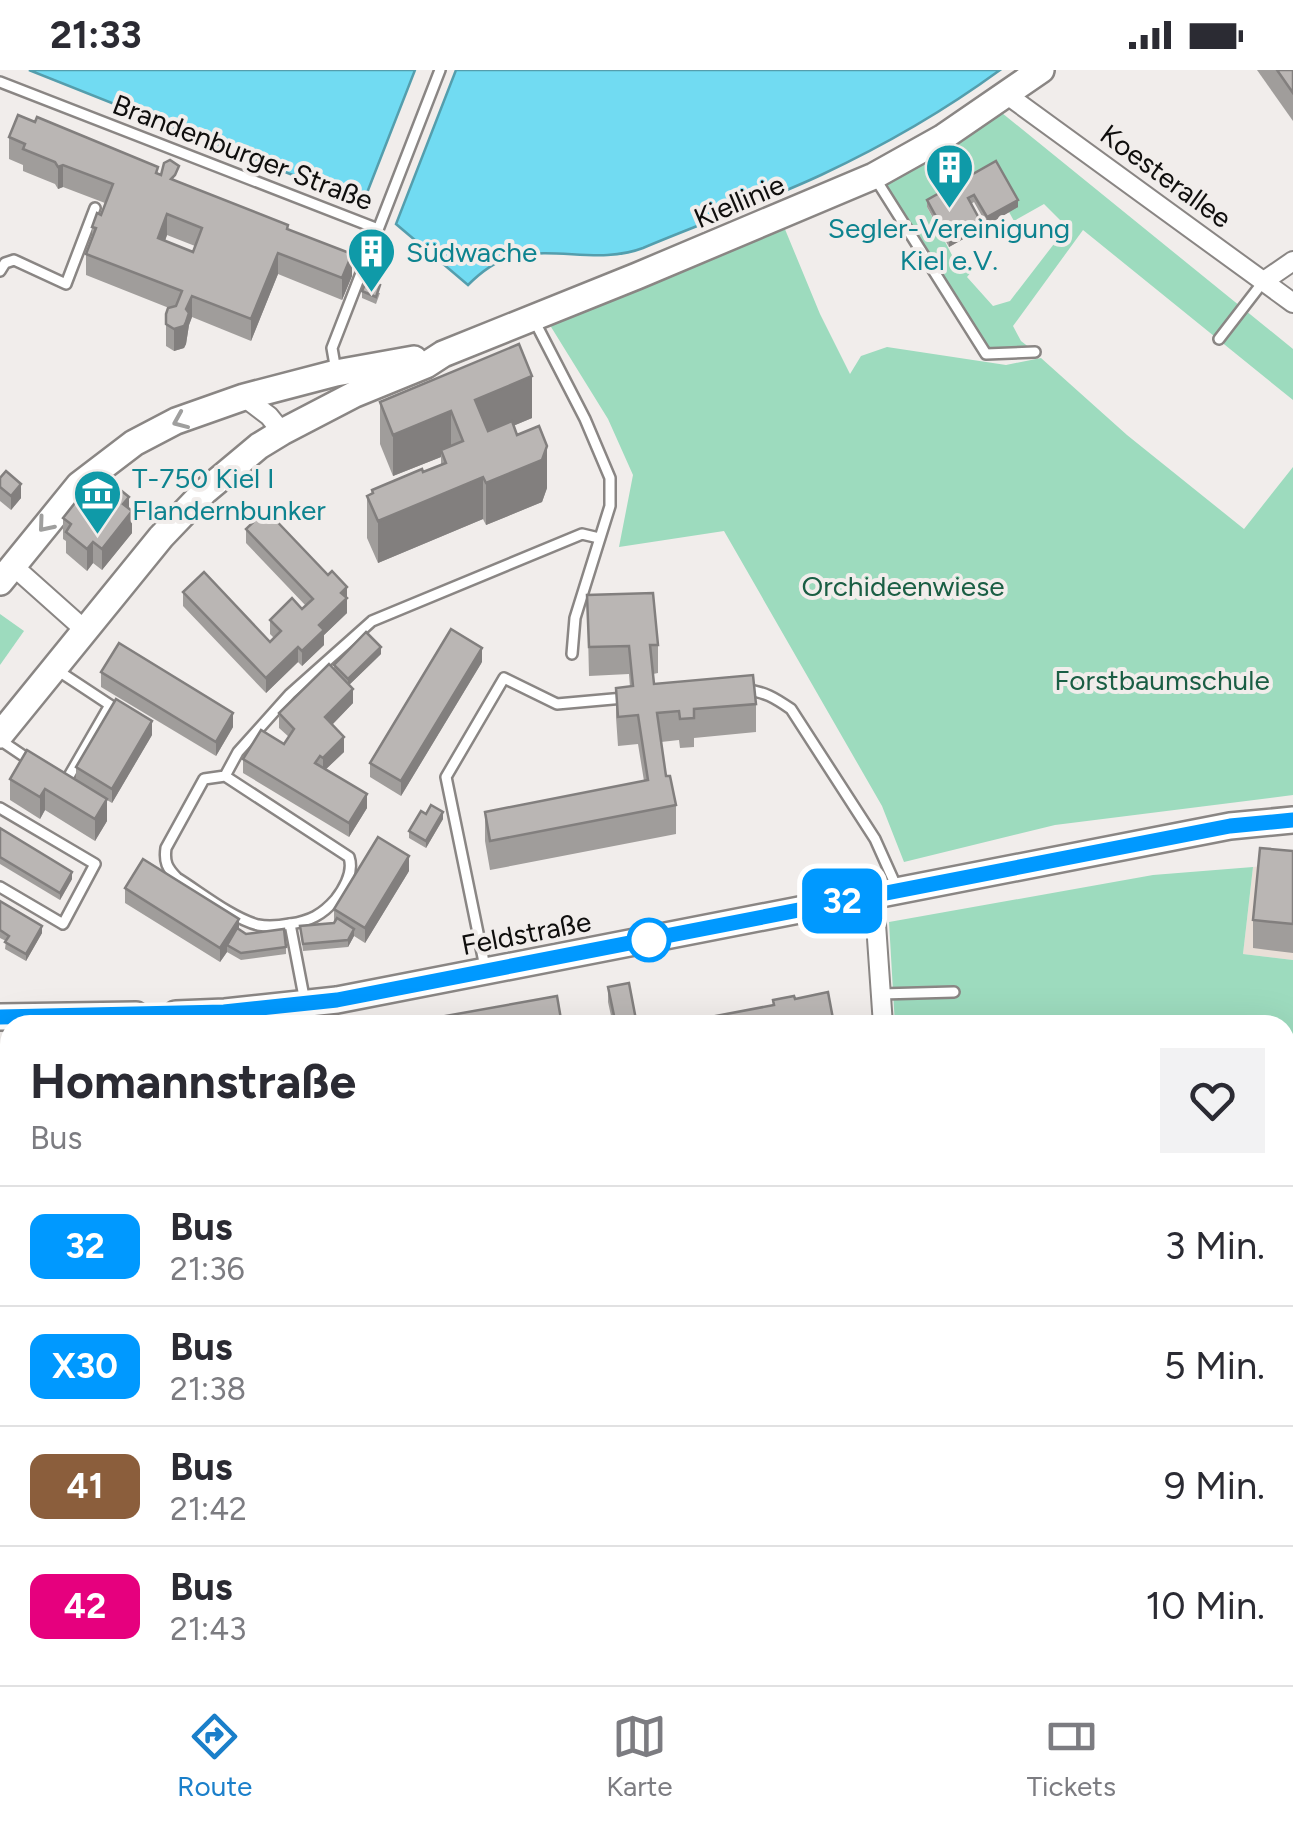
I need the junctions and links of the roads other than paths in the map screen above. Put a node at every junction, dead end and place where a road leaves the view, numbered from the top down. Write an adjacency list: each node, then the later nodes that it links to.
1 (440, 70): 7 (lane)
2 (1033, 72): 4 (street, Kiellinie)
3 (0, 82): 7 (lane, Brandenburger Straße)
4 (1006, 94): 5 (street, Kiellinie); 10 (street, Koesterallee)
5 (874, 176): 12 (street, Kiellinie); 14 (lane)
6 (96, 208): 9 (lane)
7 (378, 229): 16 (lane, Brandenburger Straße)
8 (1293, 261): 10 (street)
9 (0, 271)
10 (1264, 280): 11 (street, Koesterallee); 13 (lane)
11 (1293, 304)
12 (533, 318): 15 (street, Kiellinie); 19 (lane)
13 (1218, 339)
14 (1035, 352)
15 (443, 354): 16 (street, Kiellinie); 18 (street, Kiellinie)
16 (336, 374): 17 (street, Kiellinie)
17 (244, 396): 18 (street); 20 (street, Kiellinie, one-way to 20)
18 (282, 432): 21 (street, Kiellinie)
19 (599, 538): 22 (lane); 29 (lane)
20 (4, 567): 21 (street)
21 (86, 631): 23 (street, Kiellinie)
22 (572, 654)
23 (54, 669): 26 (street, Kiellinie); 28 (lane)
24 (728, 691): 33 (lane)
25 (631, 698): 35 (lane)
26 (0, 738): 27 (lane)
27 (37, 764)
28 (52, 774)
29 (225, 776): 34 (lane); 34 (lane)
30 (0, 808): 32 (lane)
31 (1293, 820): 33 (street, Feldstraße)
32 (0, 887)
33 (886, 892): 35 (street, Feldstraße); 37 (street)
34 (290, 924): 38 (lane)
35 (486, 971): 38 (street, Feldstraße)
36 (954, 992): 37 (lane)
37 (881, 994): 40 (street)
38 (305, 1004): 39 (street, Feldstraße)
39 (90, 1015)
40 (882, 1015)

